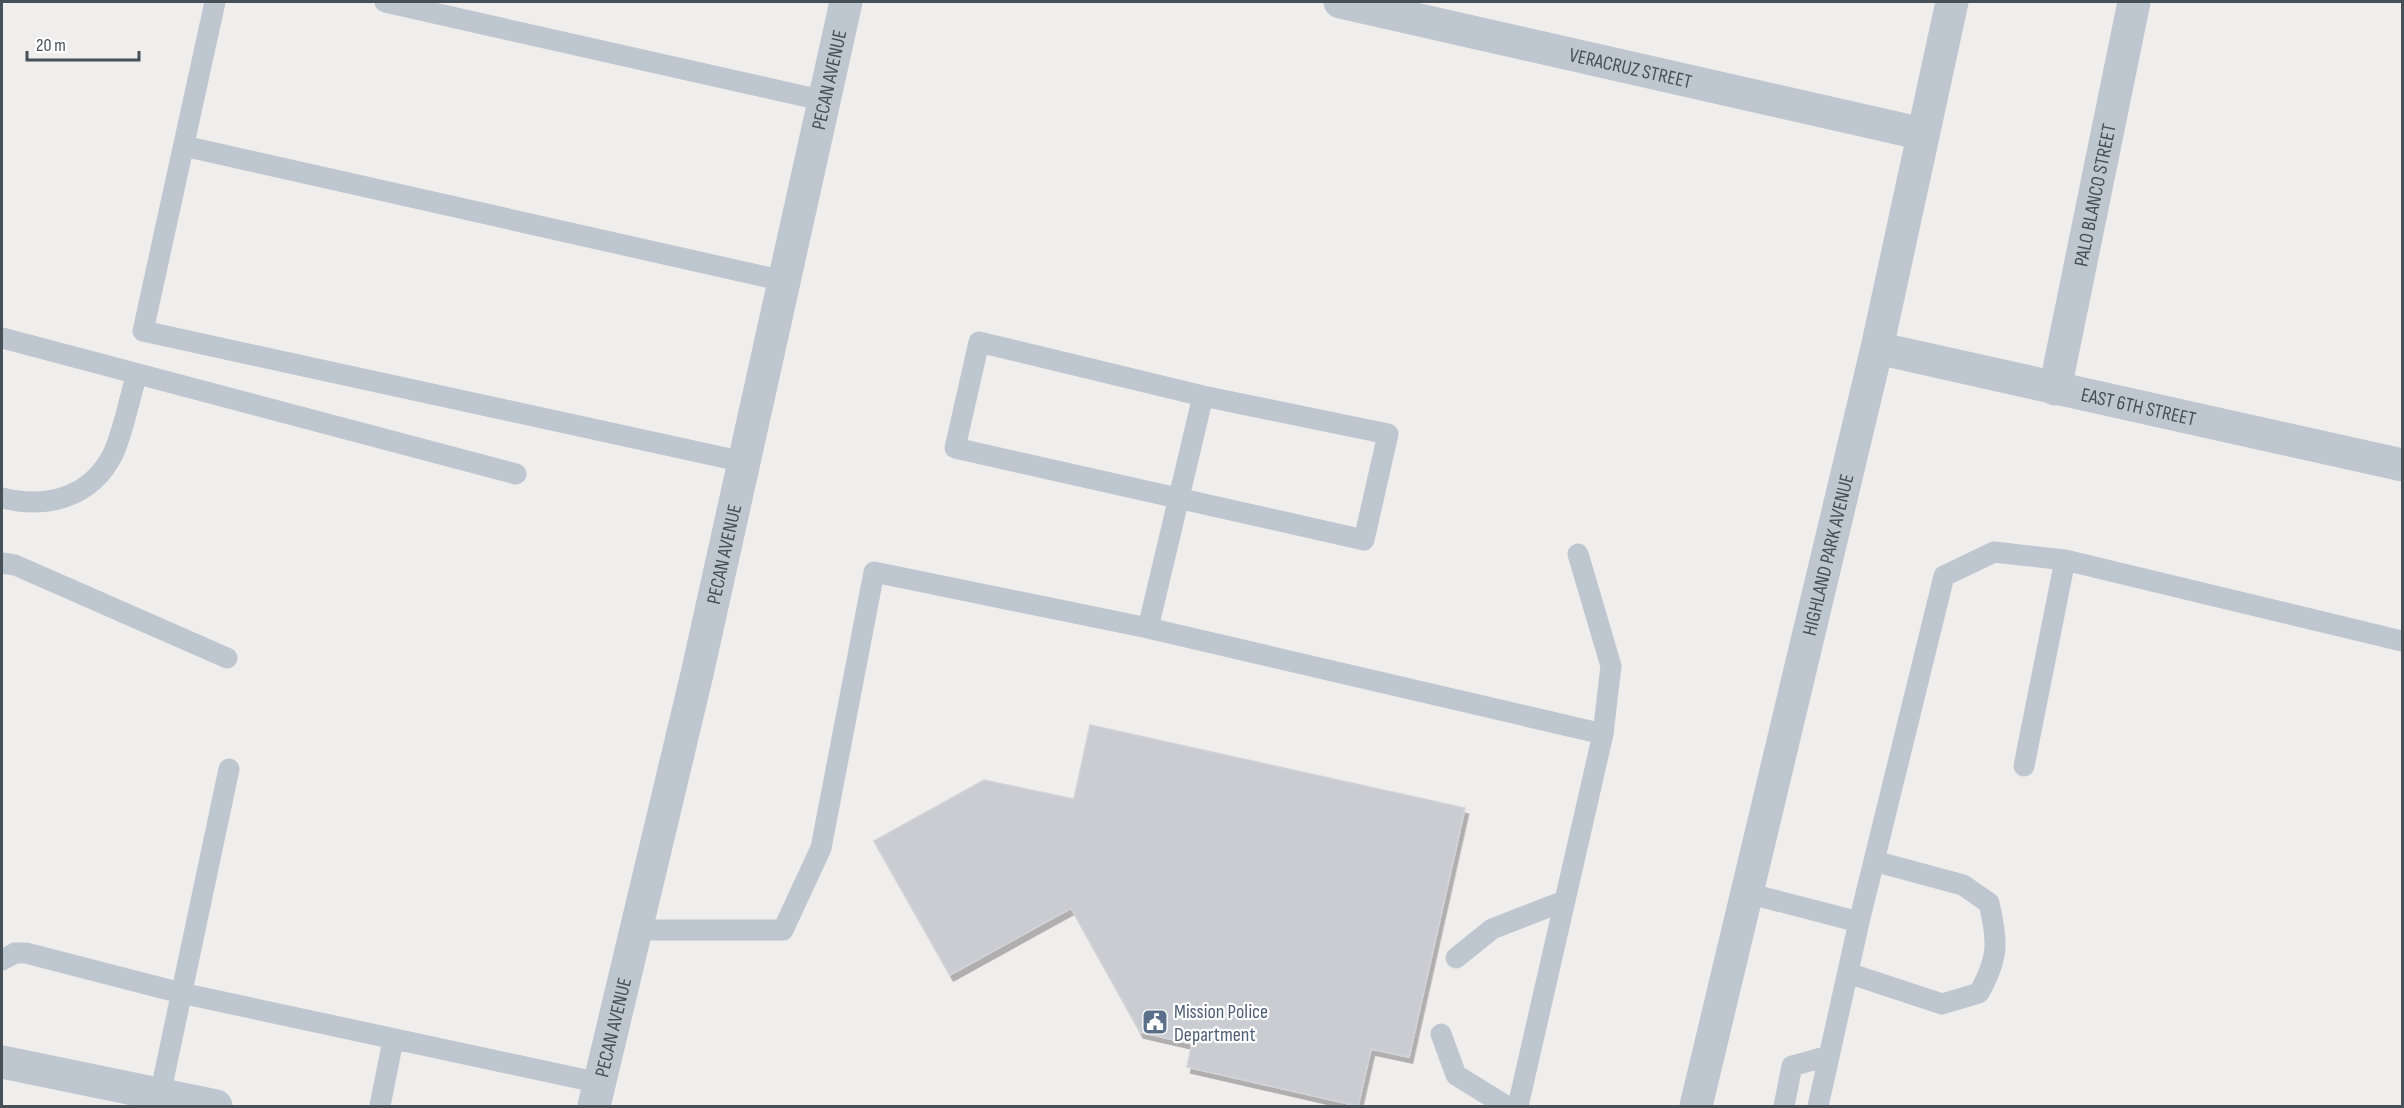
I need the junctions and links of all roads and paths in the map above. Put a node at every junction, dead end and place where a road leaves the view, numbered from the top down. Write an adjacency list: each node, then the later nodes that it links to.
1 (215, 2): 9 (lane)
2 (385, 2): 7 (lane)
3 (846, 2): 7 (street, PECAN AVENUE)
4 (1340, 2): 8 (street, VERACRUZ STREET)
5 (1952, 2): 8 (street, HIGHLAND PARK AVENUE)
6 (2134, 2): 14 (street, PALO BLANCO STREET)
7 (825, 101): 10 (street, PECAN AVENUE)
8 (1923, 134): 12 (street, HIGHLAND PARK AVENUE)
9 (184, 146): 10 (lane); 16 (lane)
10 (784, 281): 16 (street, PECAN AVENUE)
11 (2, 338): 13 (lane)
12 (1877, 348): 14 (street, EAST 6TH STREET); 31 (street, HIGHLAND PARK AVENUE)
13 (137, 374): 18 (lane); 19 (lane)
14 (2055, 389): 17 (street, EAST 6TH STREET)
15 (1203, 396): 20 (lane); 20 (lane); 20 (lane)
16 (744, 462): 34 (street, PECAN AVENUE)
17 (2403, 465)
18 (516, 474)
19 (2, 498)
20 (1178, 498): 24 (lane)
21 (1578, 554): 27 (lane)
22 (2065, 560): 25 (lane); 28 (lane); 30 (lane)
23 (2, 563): 26 (lane)
24 (1148, 628): 27 (lane); 34 (lane)
25 (2403, 641)
26 (227, 658)
27 (1603, 734): 32 (lane)
28 (2024, 766)
29 (229, 769): 38 (lane)
30 (1874, 861): 33 (lane); 37 (lane)
31 (1747, 893): 33 (lane); 49 (street, HIGHLAND PARK AVENUE)
32 (1564, 901): 35 (lane); 48 (lane)
33 (1859, 922): 37 (lane)
34 (636, 930): 44 (street, PECAN AVENUE)
35 (1456, 958)
36 (2, 960): 38 (lane)
37 (1848, 973): 41 (lane)
38 (181, 993): 40 (lane); 43 (lane)
39 (1442, 1034): 47 (lane)
40 (393, 1040): 44 (lane); 46 (lane)
41 (1828, 1056): 50 (lane); 51 (lane)
42 (2, 1062): 43 (street)
43 (160, 1095): 45 (street)
44 (597, 1095)
45 (216, 1107)
46 (380, 1107)
47 (1506, 1107)
48 (1518, 1107)
49 (1696, 1107)
50 (1784, 1107)
51 (1818, 1107)

